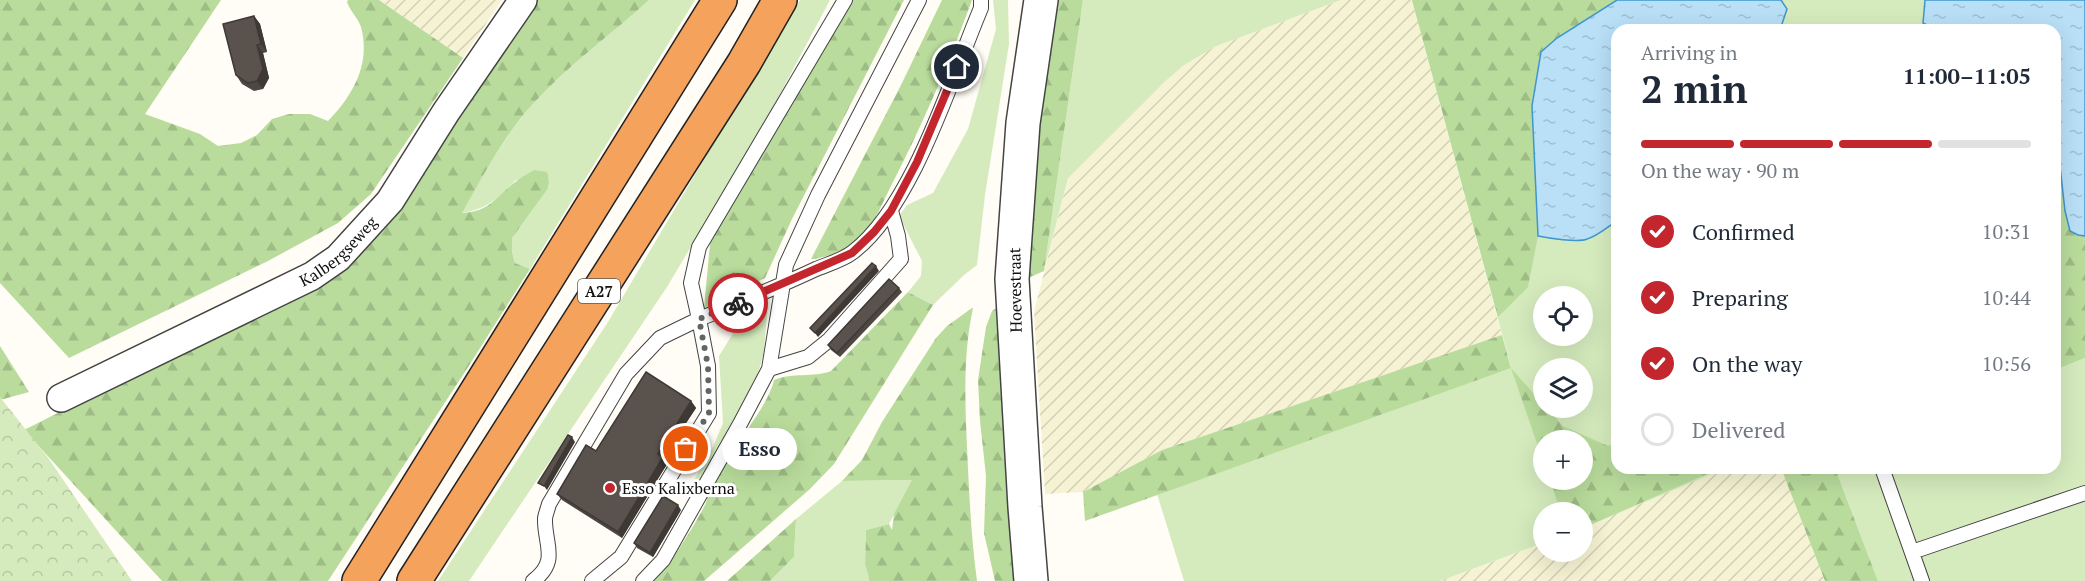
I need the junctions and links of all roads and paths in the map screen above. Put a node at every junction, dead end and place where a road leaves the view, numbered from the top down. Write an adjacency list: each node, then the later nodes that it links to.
1 (523, 0): 12 (street, Kalbergseweg)
2 (720, 0): 16 (highway)
3 (780, 0): 17 (highway, A27)
4 (845, 0): 10 (lane)
5 (919, 0): 9 (lane)
6 (981, 0): 8 (lane)
7 (1041, 0): 21 (street, Hoevestraat)
8 (891, 211): 9 (lane); 11 (lane)
9 (782, 285): 10 (lane); 11 (lane)
10 (699, 319): 18 (lane); 19 (lane)
11 (769, 369): 20 (lane)
12 (61, 398)
13 (1884, 474): 15 (lane)
14 (2085, 493): 15 (lane)
15 (1911, 552): 22 (lane)
16 (358, 581)
17 (414, 581)
18 (533, 581)
19 (592, 581)
20 (643, 581)
21 (1030, 581)
22 (1922, 581)

